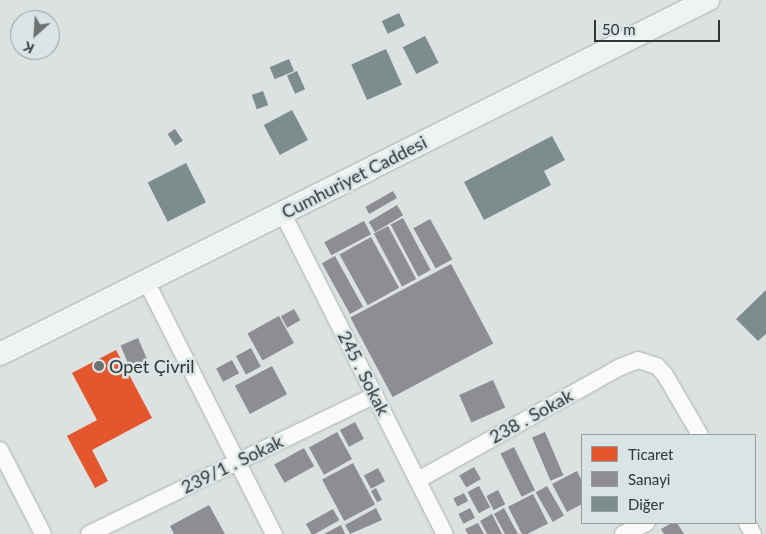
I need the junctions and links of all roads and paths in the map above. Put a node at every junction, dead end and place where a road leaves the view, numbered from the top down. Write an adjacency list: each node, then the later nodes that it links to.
1 (708, 0): 2 (main road, Cumhuriyet Caddesi)
2 (282, 212): 3 (main road, Cumhuriyet Caddesi); 5 (street, 245 . Sokak)
3 (146, 281): 4 (main road, Cumhuriyet Caddesi); 8 (street)
4 (0, 354)
5 (375, 395): 8 (street, 239/1 . Sokak); 9 (street, 245 . Sokak)
6 (699, 434): 9 (street, 238 . Sokak)
7 (0, 450): 11 (street)
8 (238, 461): 12 (street, 239/1 . Sokak); 13 (street)
9 (418, 480): 14 (street, 245 . Sokak)
10 (645, 524): 15 (street)
11 (43, 534)
12 (89, 534)
13 (274, 534)
14 (445, 534)
15 (623, 534)

